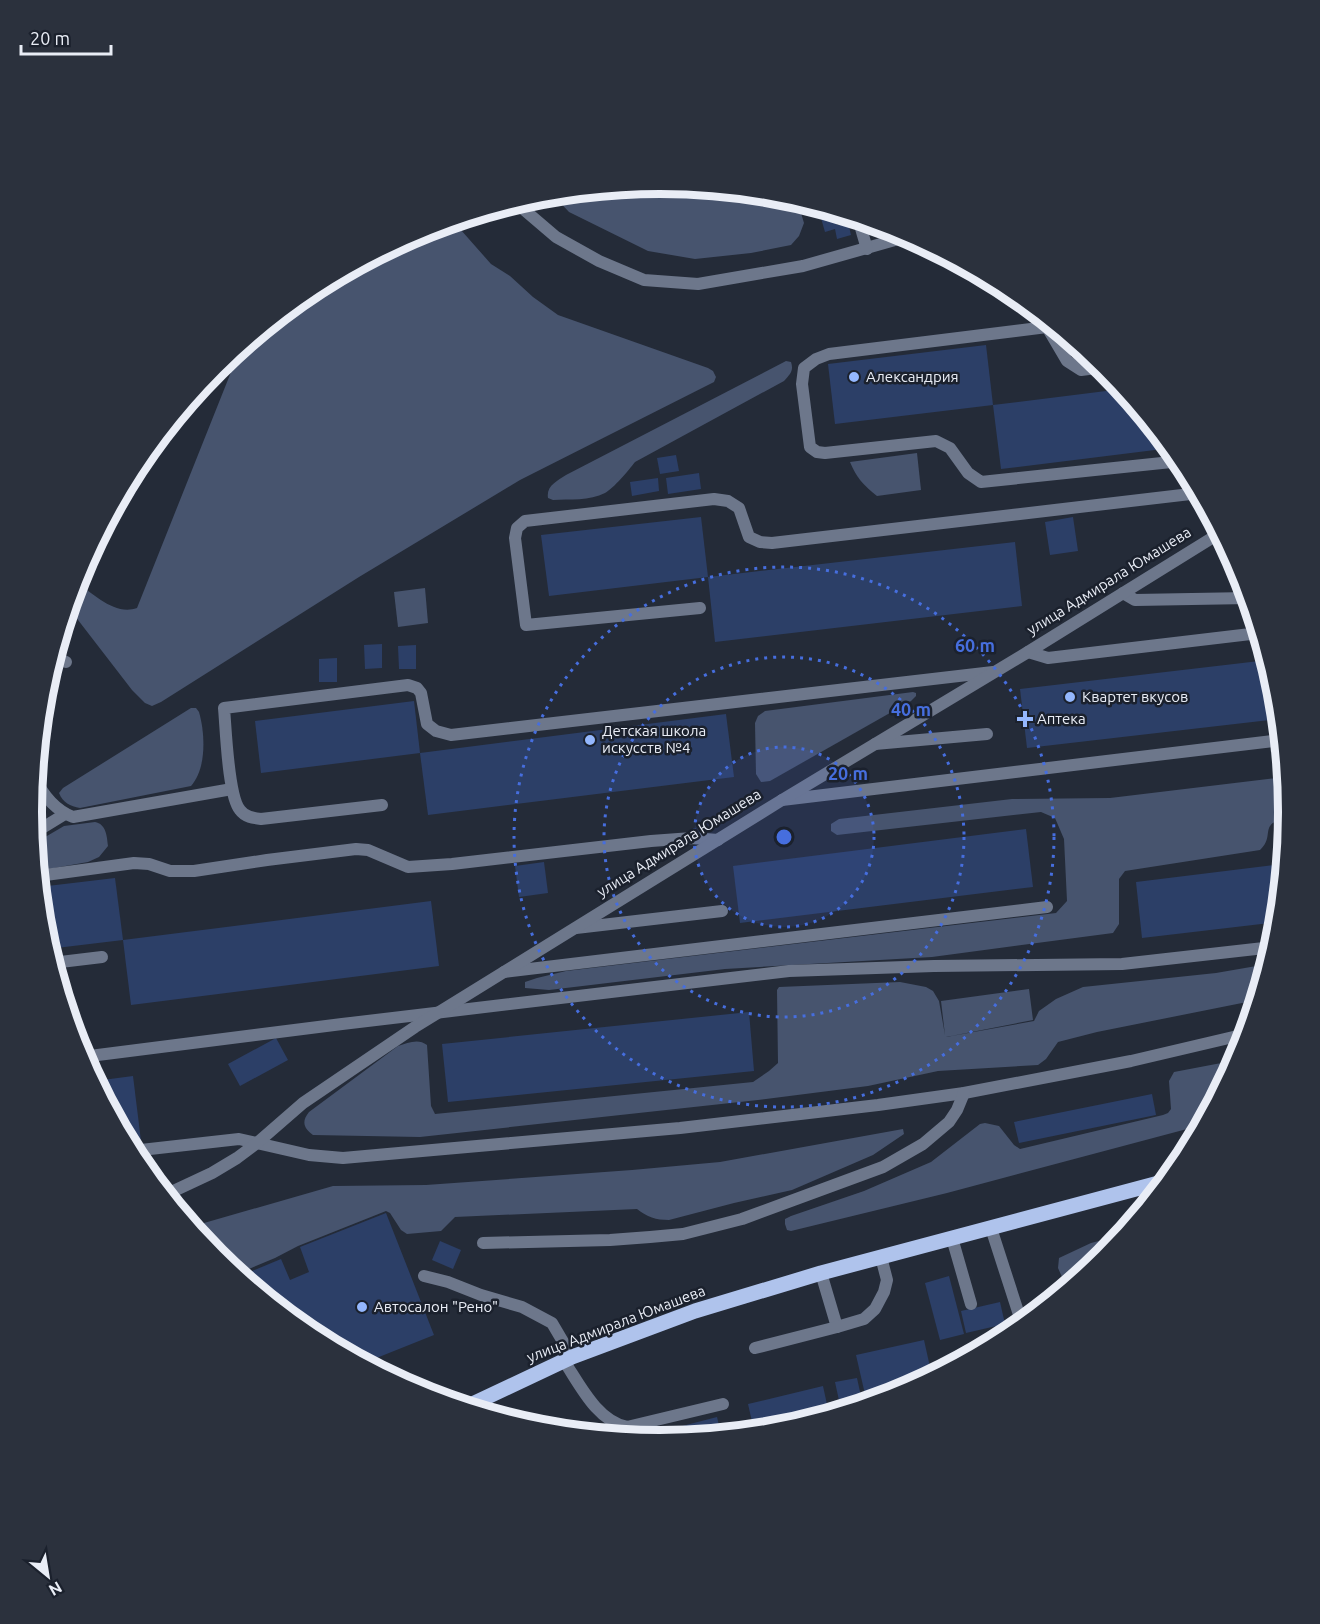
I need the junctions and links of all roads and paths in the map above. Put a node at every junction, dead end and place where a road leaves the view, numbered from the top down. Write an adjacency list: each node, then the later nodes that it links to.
1 (524, 210): 4 (street)
2 (861, 228): 4 (street)
3 (895, 240): 4 (street)
4 (867, 249)
5 (1037, 323): 8 (street)
6 (1053, 335): 7 (street)
7 (1090, 368)
8 (1168, 461)
9 (1190, 494): 13 (street)
10 (1213, 537): 11 (street, улица Адмирала Юмашева)
11 (1123, 593): 12 (street); 15 (street, улица Адмирала Юмашева)
12 (1239, 598)
13 (700, 608)
14 (1251, 634): 15 (street)
15 (1028, 652): 18 (street, улица Адмирала Юмашева)
16 (61, 660): 17 (street)
17 (66, 662)
18 (993, 672): 21 (street, улица Адмирала Юмашева); 22 (street)
19 (987, 734): 21 (street)
20 (1274, 741): 24 (street)
21 (875, 744): 24 (street, улица Адмирала Юмашева)
22 (232, 789): 25 (street); 26 (street)
23 (43, 792): 26 (street)
24 (782, 800): 28 (street, улица Адмирала Юмашева)
25 (382, 805)
26 (65, 814): 27 (street)
27 (42, 828)
28 (718, 840): 29 (street); 32 (street, улица Адмирала Юмашева)
29 (45, 875)
30 (1047, 907): 36 (street)
31 (722, 911): 32 (street)
32 (576, 928): 36 (street, улица Адмирала Юмашева)
33 (1262, 948): 37 (street)
34 (102, 957): 35 (street)
35 (61, 962)
36 (504, 972): 37 (street, улица Адмирала Юмашева)
37 (438, 1013): 39 (street); 41 (street, улица Адмирала Юмашева)
38 (1235, 1036): 40 (street)
39 (92, 1055)
40 (964, 1093): 41 (street); 47 (street)
41 (257, 1143): 42 (street); 44 (street, улица Адмирала Юмашева)
42 (143, 1150)
43 (1152, 1185): 45 (main road, улица Адмирала Юмашева)
44 (173, 1191)
45 (991, 1228): 46 (main road, улица Адмирала Юмашева); 52 (street)
46 (952, 1238): 48 (main road, улица Адмирала Юмашева); 51 (street)
47 (483, 1244)
48 (881, 1257): 49 (main road, улица Адмирала Юмашева); 53 (street)
49 (821, 1273): 53 (street); 55 (main road, улица Адмирала Юмашева)
50 (424, 1276): 55 (street)
51 (971, 1304)
52 (1019, 1314)
53 (837, 1327): 54 (street)
54 (755, 1348)
55 (568, 1359): 56 (main road, улица Адмирала Юмашева); 57 (street)
56 (477, 1402)
57 (723, 1404)

